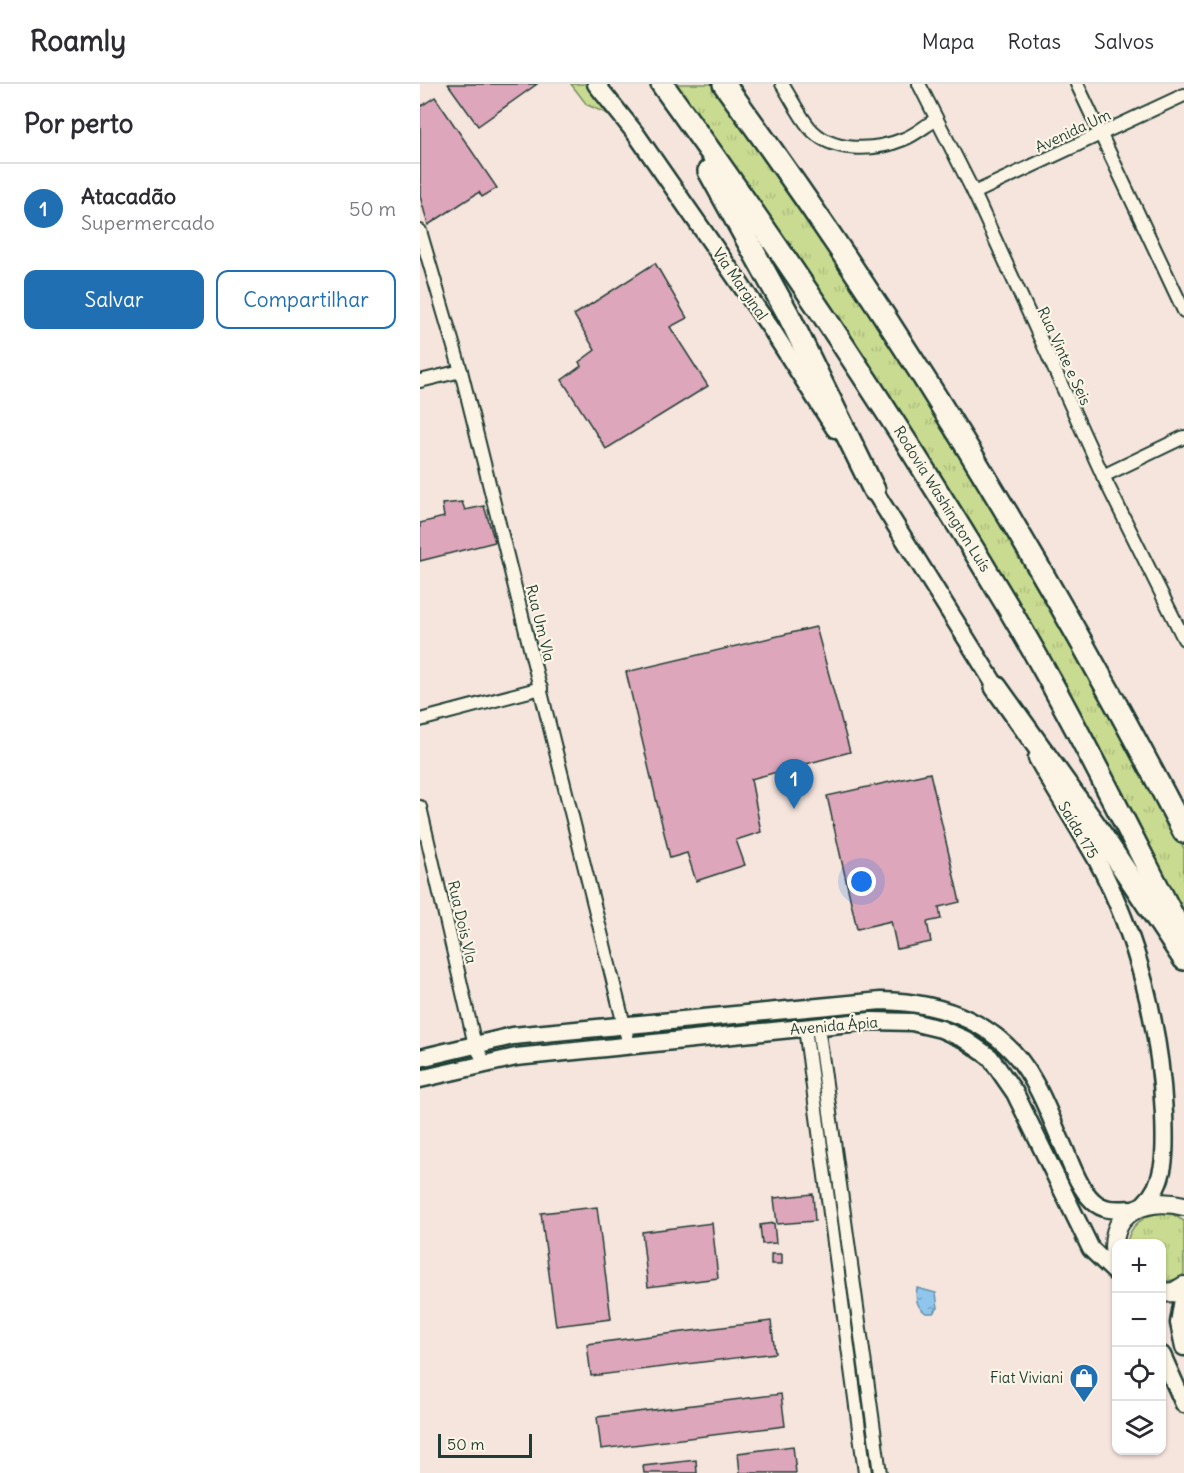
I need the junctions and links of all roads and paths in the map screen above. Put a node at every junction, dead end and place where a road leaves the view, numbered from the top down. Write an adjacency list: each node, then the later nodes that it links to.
1 (596, 84): 17 (street, Via Marginal)
2 (661, 84): 17 (highway); 26 (highway, Rodovia Washington Luís)
3 (724, 84): 22 (highway)
4 (782, 84): 8 (street)
5 (919, 84): 8 (street, Rua Vinte e Seis)
6 (1077, 84): 9 (street)
7 (1184, 95): 9 (street, Avenida Um)
8 (935, 120): 10 (street, Rua Vinte e Seis)
9 (1101, 135): 10 (street, Avenida Um); 12 (street)
10 (974, 193): 16 (street, Rua Vinte e Seis)
11 (420, 231): 13 (street, Rua Um Vla)
12 (1184, 311)
13 (461, 371): 14 (street); 20 (street, Rua Um Vla)
14 (420, 381)
15 (1184, 437): 16 (street)
16 (1103, 476): 18 (street, Rua Vinte e Seis)
17 (874, 490): 19 (street, Saída 175)
18 (1184, 639)
19 (996, 687): 27 (highway); 36 (street, Saída 175)
20 (541, 688): 21 (street); 28 (street, Rua Um Vla)
21 (420, 720)
22 (1137, 742): 24 (highway); 25 (highway)
23 (420, 807): 30 (street, Rua Dois Vla)
24 (1184, 817)
25 (1184, 832)
26 (1184, 938)
27 (1184, 959)
28 (625, 1025): 30 (street, Avenida Ápia); 31 (street, Rua Um Vla); 36 (street, Avenida Ápia)
29 (811, 1027): 31 (street, Avenida Ápia); 38 (street, Avenida Ápia); 45 (street); 46 (street)
30 (476, 1045): 32 (street, Avenida Ápia); 33 (street, Rua Dois Vla)
31 (629, 1045): 33 (street, Avenida Ápia)
32 (420, 1058)
33 (485, 1063): 34 (street, Avenida Ápia)
34 (420, 1078)
35 (1180, 1205): 36 (main road)
36 (1141, 1206): 37 (main road)
37 (1115, 1239)
38 (1112, 1268)
39 (1184, 1286): 40 (main road)
40 (1166, 1293)
41 (1184, 1293): 42 (street)
42 (1184, 1347)
43 (1166, 1366): 44 (street)
44 (1184, 1404)
45 (865, 1473)
46 (880, 1473)

